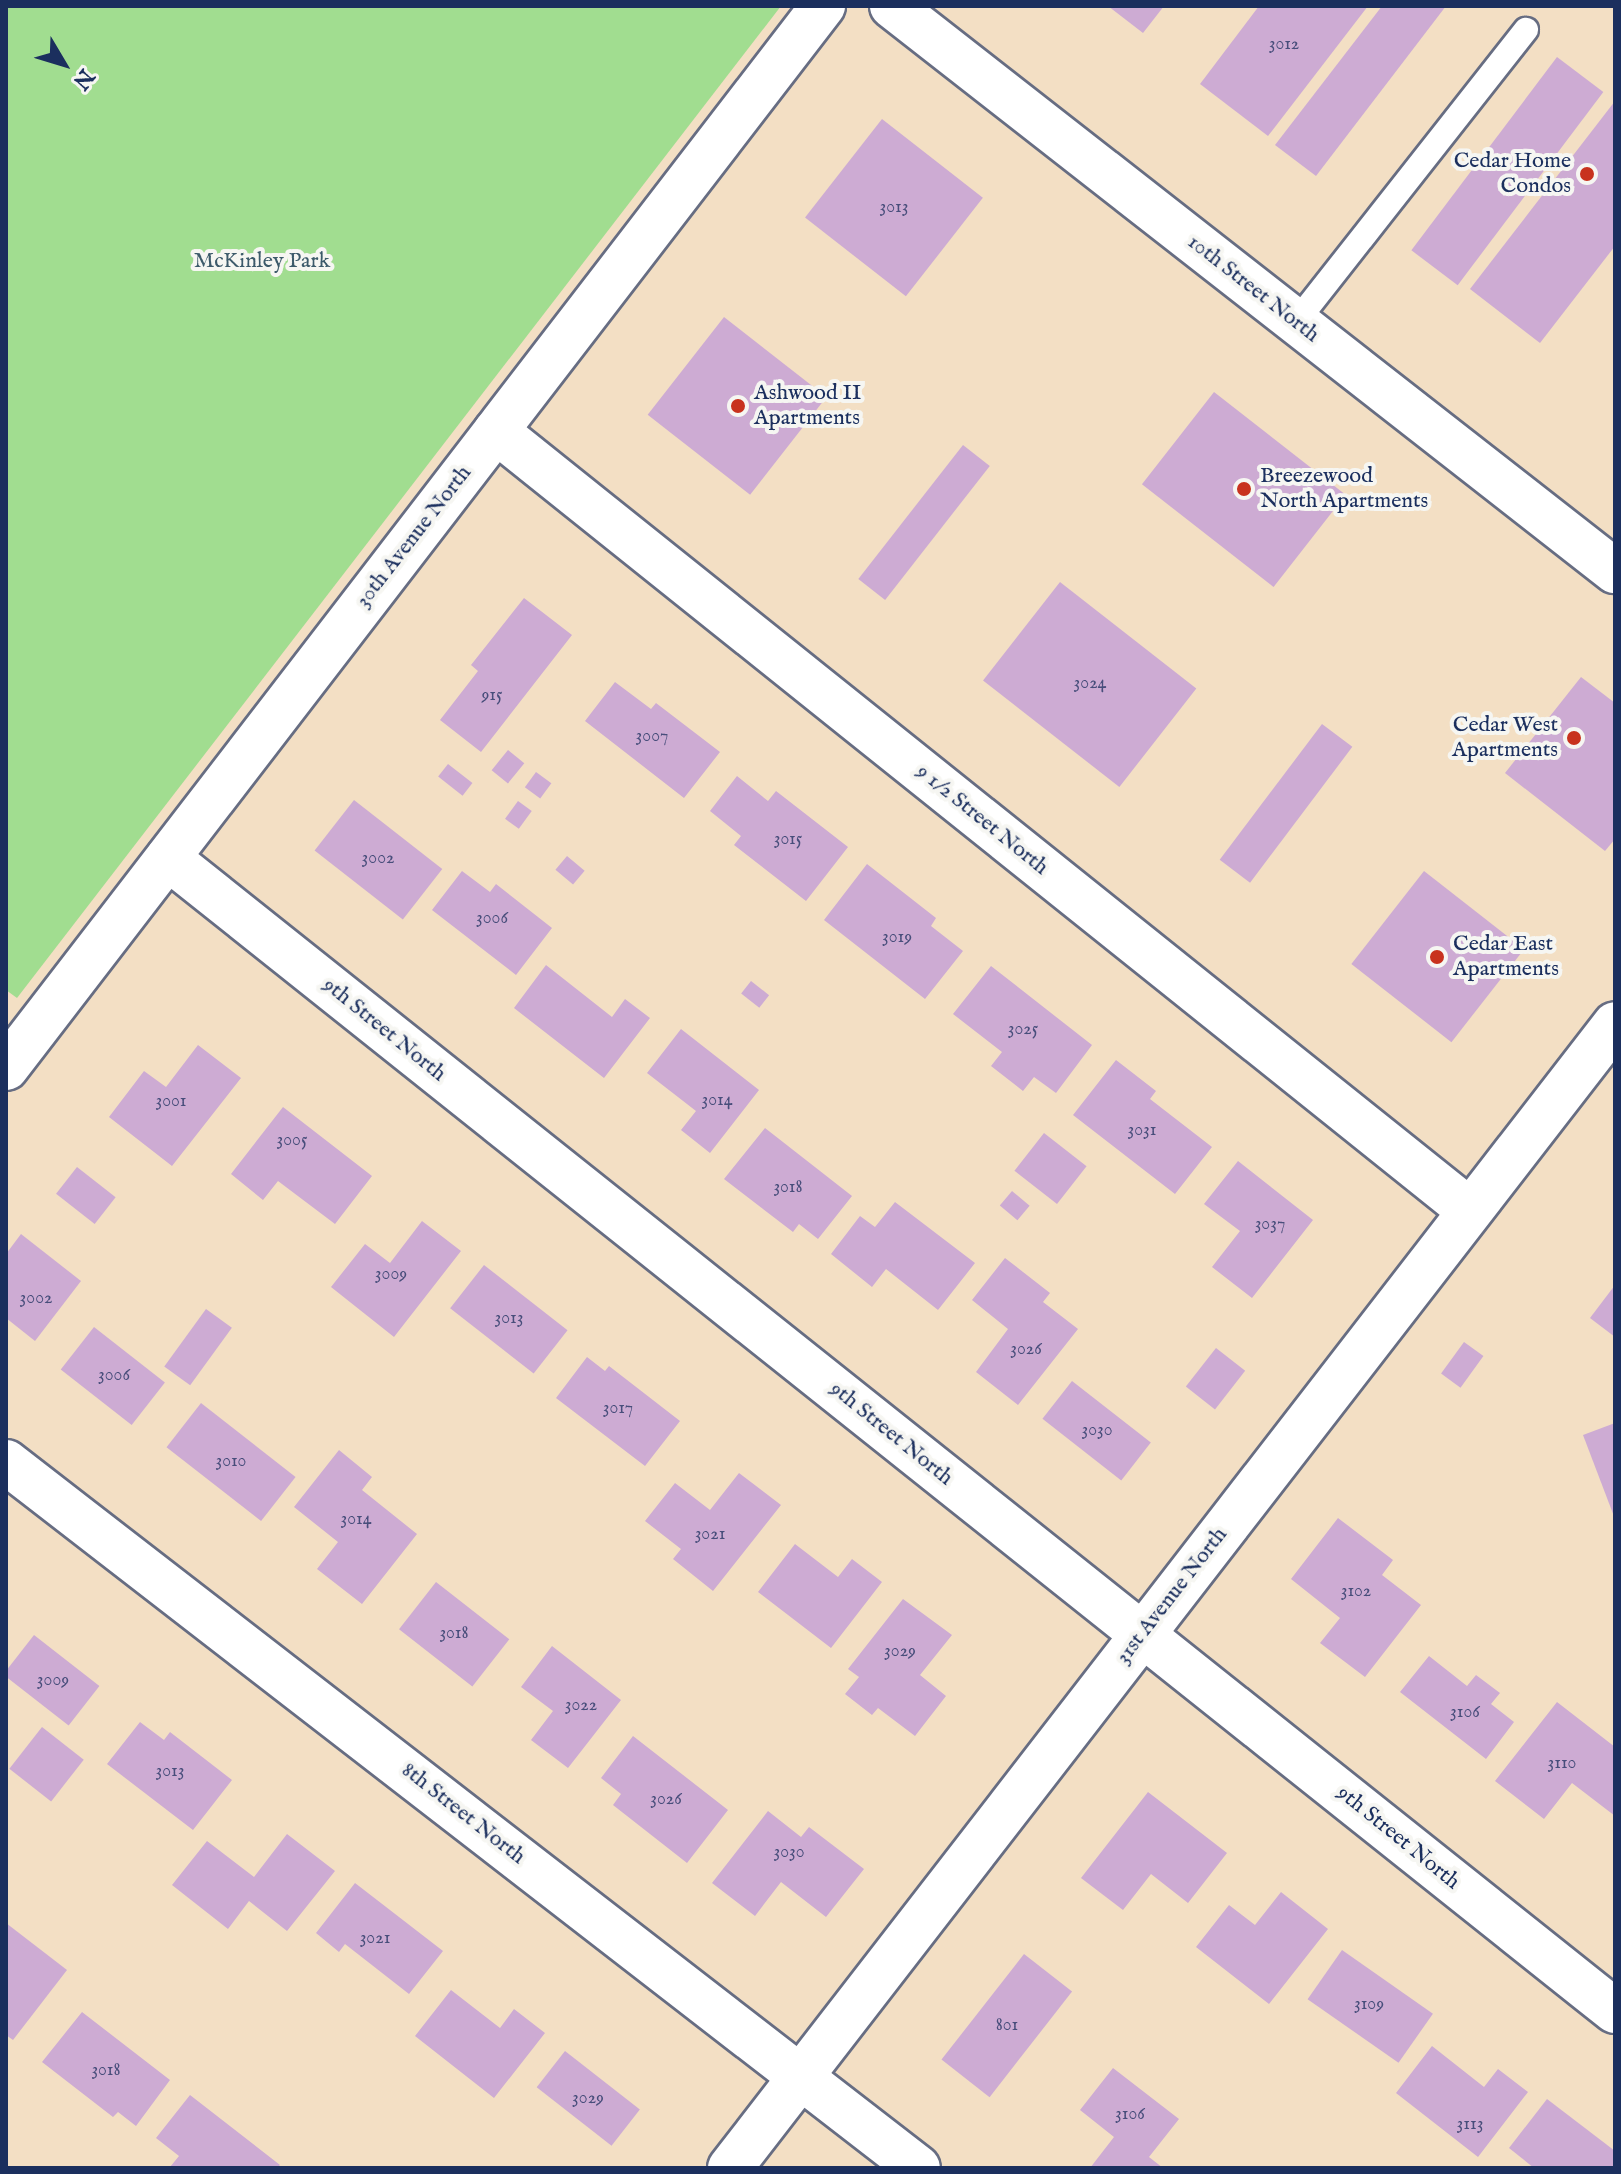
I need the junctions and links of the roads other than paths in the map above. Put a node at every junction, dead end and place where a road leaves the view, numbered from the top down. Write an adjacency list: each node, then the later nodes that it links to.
1 (823, 6): 5 (street, 30th Avenue North)
2 (892, 6): 4 (street, 10th Street North)
3 (1526, 30): 4 (lane)
4 (1296, 322): 6 (street, 10th Street North)
5 (496, 431): 7 (street, 30th Avenue North); 10 (street, 9 1/2 Street North)
6 (1615, 571)
7 (168, 858): 9 (street, 30th Avenue North); 12 (street, 9th Street North)
8 (1615, 1024): 10 (street, 31st Avenue North)
9 (6, 1068)
10 (1469, 1210): 12 (street, 31st Avenue North)
11 (6, 1462): 14 (street, 8th Street North)
12 (1142, 1634): 13 (street, 9th Street North); 14 (street, 31st Avenue North)
13 (1615, 2011)
14 (801, 2075): 15 (street, 31st Avenue North); 16 (street, 8th Street North)
15 (730, 2168)
16 (918, 2168)

